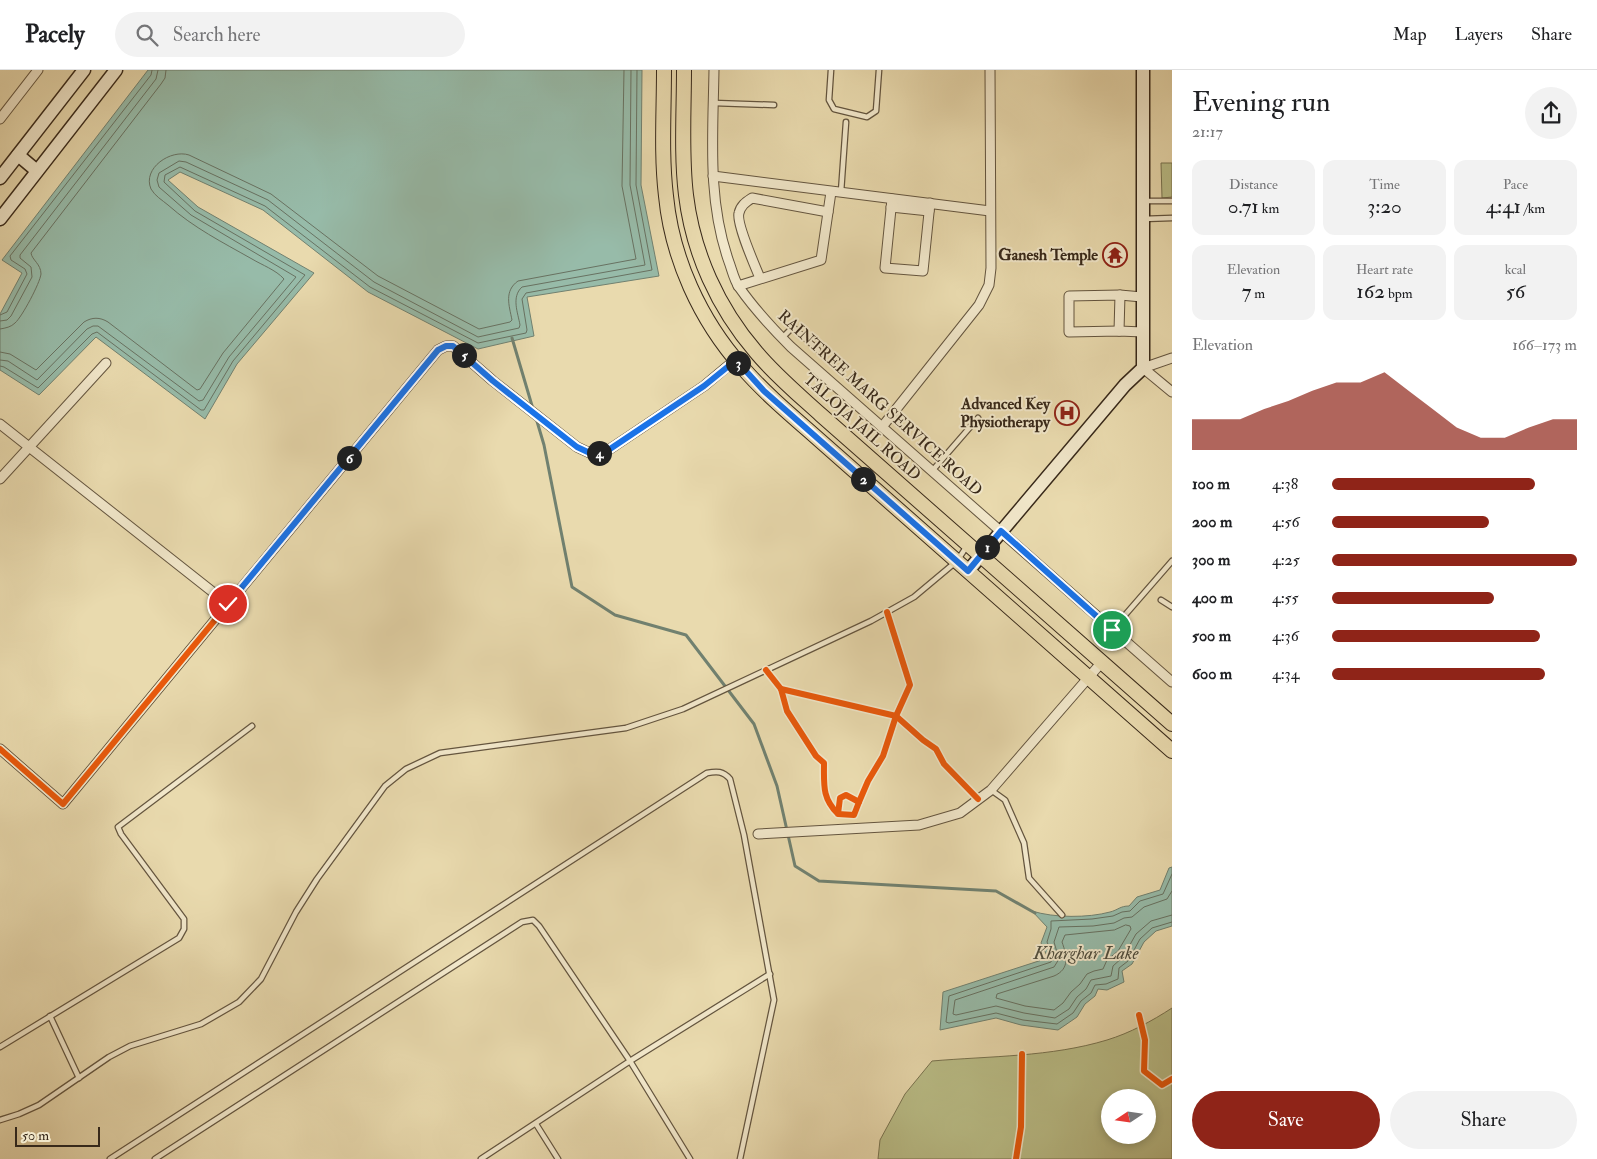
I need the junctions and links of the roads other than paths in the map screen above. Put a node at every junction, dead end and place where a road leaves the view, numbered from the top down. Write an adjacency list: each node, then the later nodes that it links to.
1 (38, 70): 13 (street)
2 (84, 70): 15 (street)
3 (116, 70): 16 (street)
4 (664, 70): 39 (main road)
5 (684, 70): 50 (main road, TALOJA JAIL ROAD)
6 (714, 70): 11 (street, RAINTREE MARG SERVICE ROAD)
7 (831, 70): 8 (lane)
8 (879, 70)
9 (990, 70): 25 (street)
10 (1143, 70): 21 (street)
11 (714, 103): 12 (lane); 17 (street, RAINTREE MARG SERVICE ROAD)
12 (774, 105)
13 (0, 119)
14 (846, 122): 20 (lane)
15 (18, 155): 16 (street); 18 (street)
16 (37, 171): 28 (street)
17 (713, 176): 19 (street); 31 (street, RAINTREE MARG SERVICE ROAD)
18 (0, 178)
19 (831, 192): 20 (street); 26 (street)
20 (841, 192): 23 (street)
21 (1143, 201): 22 (lane); 29 (street)
22 (1172, 201)
23 (891, 203): 24 (street); 24 (street)
24 (929, 207): 25 (street)
25 (990, 211): 45 (street)
26 (828, 212): 30 (street); 30 (street)
27 (1172, 218): 29 (lane)
28 (0, 219)
29 (1143, 219): 33 (street)
30 (760, 278): 31 (street)
31 (738, 286): 36 (street, RAINTREE MARG SERVICE ROAD)
32 (1120, 296): 33 (street); 34 (street); 34 (street)
33 (1142, 297): 35 (street)
34 (1120, 331): 35 (street)
35 (1143, 332): 41 (street)
36 (782, 338): 37 (lane); 45 (street, RAINTREE MARG SERVICE ROAD)
37 (818, 350)
38 (1172, 358): 41 (street)
39 (736, 360): 52 (main road); 56 (street)
40 (106, 363): 46 (street)
41 (1143, 368): 42 (street); 49 (street)
42 (1172, 392)
43 (978, 418): 47 (lane)
44 (0, 424): 46 (street)
45 (882, 427): 47 (street, RAINTREE MARG SERVICE ROAD)
46 (28, 447): 48 (street); 56 (street)
47 (932, 471): 49 (street, RAINTREE MARG SERVICE ROAD)
48 (0, 479)
49 (1001, 531): 51 (street); 58 (street, RAINTREE MARG SERVICE ROAD)
50 (968, 544): 51 (main road, TALOJA JAIL ROAD); 52 (lane)
51 (981, 555): 54 (street); 59 (main road, TALOJA JAIL ROAD)
52 (956, 561): 54 (main road); 74 (lane)
53 (1172, 561): 58 (lane)
54 (968, 571): 60 (main road)
55 (1161, 600): 57 (lane)
56 (228, 604): 64 (street)
57 (1172, 607)
58 (1112, 630): 61 (street, RAINTREE MARG SERVICE ROAD)
59 (1102, 662): 60 (street); 62 (main road, TALOJA JAIL ROAD)
60 (1089, 678): 65 (main road); 66 (street)
61 (1172, 682)
62 (1172, 724)
63 (252, 726): 71 (lane)
64 (0, 749)
65 (1172, 751)
66 (991, 790): 67 (street); 69 (lane)
67 (758, 834): 68 (lane)
68 (744, 835): 70 (lane); 77 (lane)
69 (1062, 915)
70 (770, 974): 73 (lane); 82 (lane)
71 (50, 1016): 72 (lane); 74 (lane)
72 (0, 1047)
73 (630, 1060): 76 (lane); 78 (lane); 81 (lane)
74 (79, 1078): 75 (lane)
75 (0, 1120)
76 (536, 1124): 79 (lane); 80 (lane)
77 (110, 1159)
78 (154, 1159)
79 (482, 1159)
80 (558, 1159)
81 (690, 1159)
82 (740, 1159)

